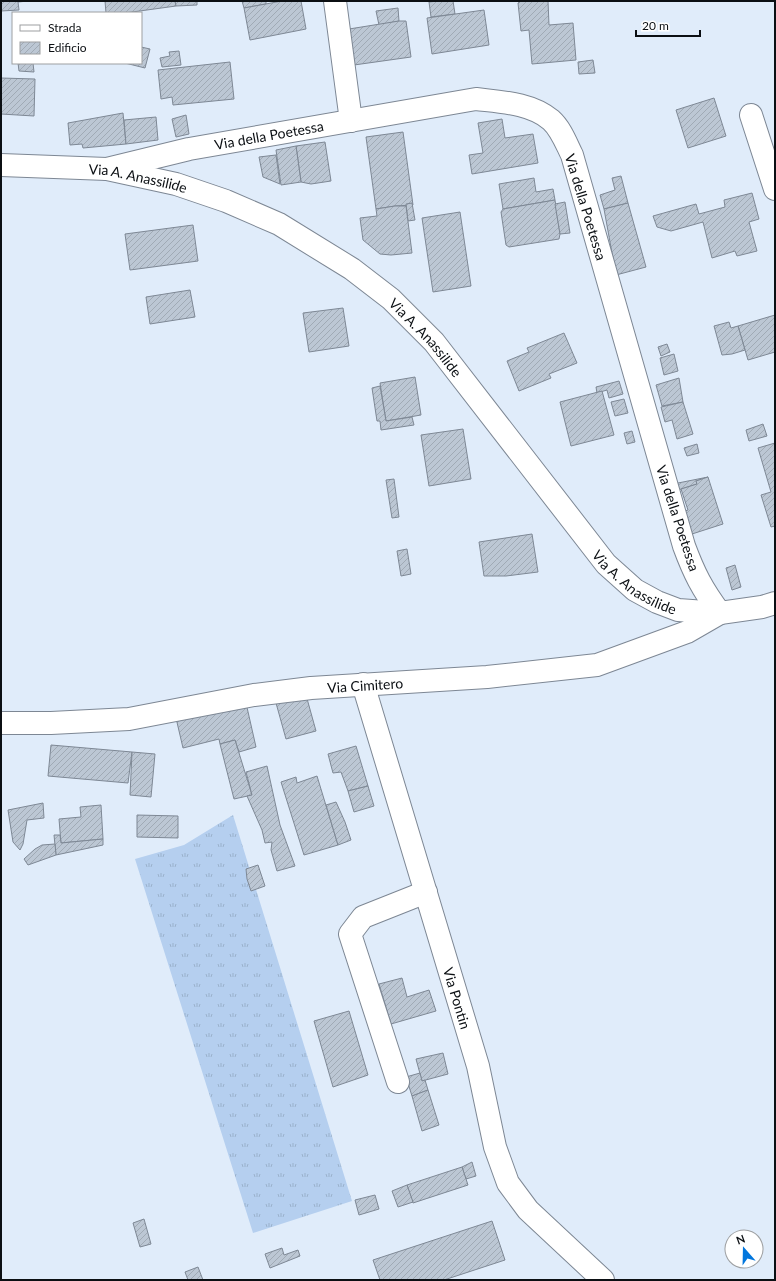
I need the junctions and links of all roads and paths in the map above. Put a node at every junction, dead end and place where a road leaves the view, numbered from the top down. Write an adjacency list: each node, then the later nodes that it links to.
1 (335, 1): 3 (street)
2 (751, 115): 6 (street)
3 (351, 121): 5 (street, Via della Poetessa); 8 (street, Via della Poetessa)
4 (1, 165): 5 (street, Via A. Anassilide)
5 (107, 169): 8 (street, Via A. Anassilide)
6 (775, 189)
7 (775, 604): 8 (street, Via A. Anassilide)
8 (720, 613): 9 (street, Via Cimitero)
9 (363, 684): 10 (street, Via Cimitero); 11 (street, Via Pontin)
10 (1, 723)
11 (426, 892): 12 (street); 13 (street, Via Pontin)
12 (398, 1082)
13 (602, 1280)

